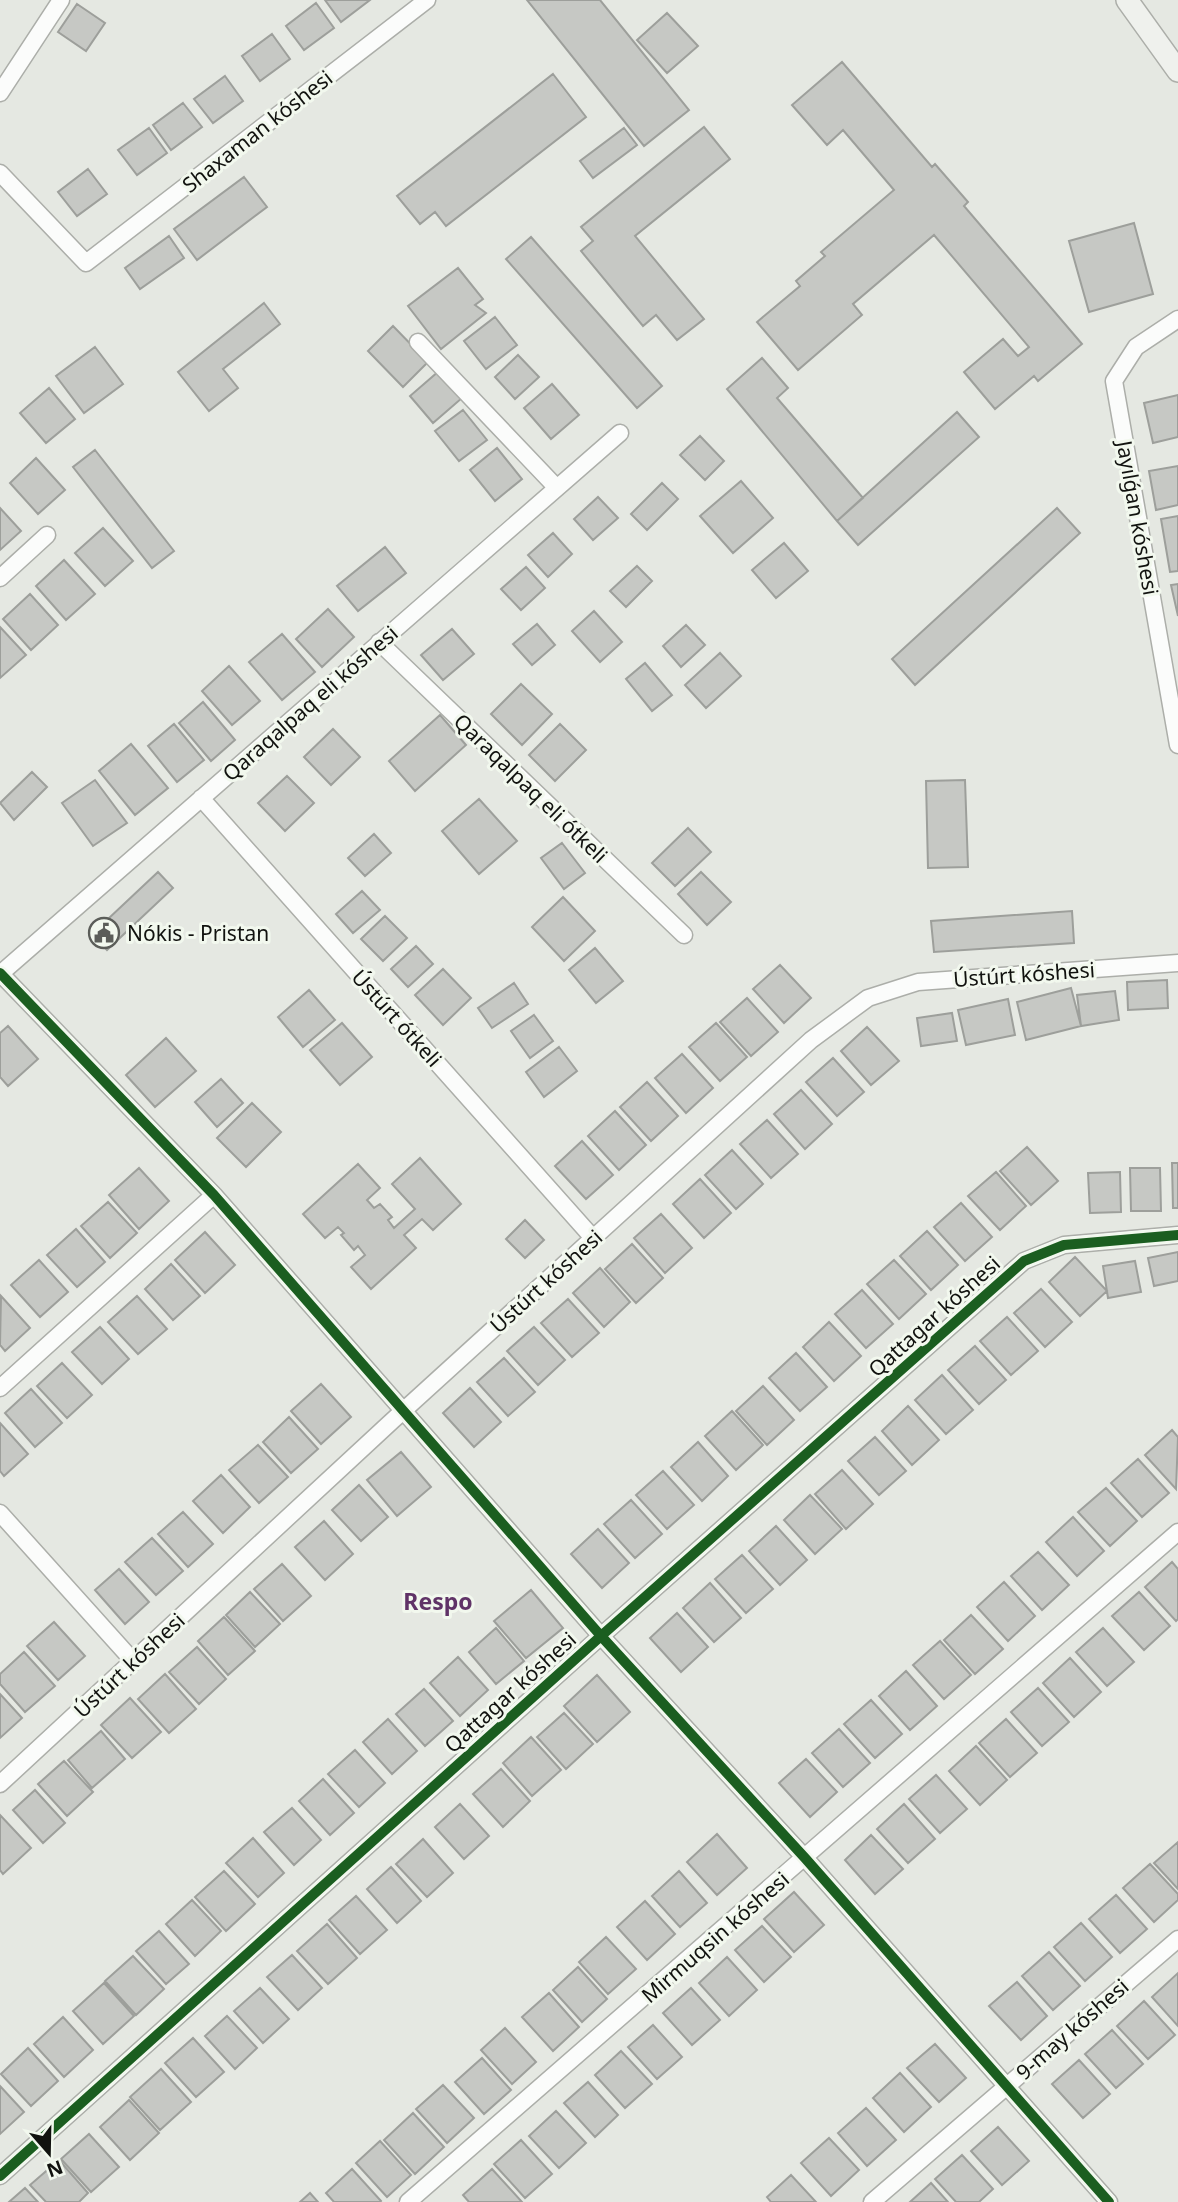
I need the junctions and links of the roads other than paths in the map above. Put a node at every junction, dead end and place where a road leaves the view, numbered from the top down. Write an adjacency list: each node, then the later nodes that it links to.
1 (61, 0): 5 (street)
2 (427, 0): 6 (street, Shaxaman kóshesi)
3 (1127, 0): 4 (street)
4 (1178, 71)
5 (0, 93)
6 (0, 173)
7 (1178, 319): 14 (street, Jayılǵan kóshesi)
8 (418, 342): 10 (street)
9 (620, 433): 10 (street, Qaraqalpaq eli kóshesi)
10 (557, 488): 13 (street, Qaraqalpaq eli kóshesi)
11 (47, 535): 12 (street)
12 (0, 578)
13 (379, 642): 15 (street, Qaraqalpaq eli kóshesi); 16 (street, Qaraqalpaq eli ótkeli)
14 (1178, 745)
15 (201, 798): 18 (street, Qaraqalpaq eli kóshesi); 21 (street, Ústúrt ótkeli)
16 (684, 934)
17 (1178, 963): 21 (street, Ústúrt kóshesi)
18 (0, 974): 19 (street)
19 (214, 1195): 22 (street); 23 (street)
20 (1178, 1235): 26 (street, Qattagar kóshesi)
21 (593, 1238): 23 (street, Ústúrt kóshesi)
22 (0, 1388)
23 (404, 1410): 26 (street); 27 (street, Ústúrt kóshesi)
24 (0, 1513): 27 (street)
25 (1178, 1532): 29 (street, Mirmuqsin kóshesi)
26 (601, 1636): 29 (street); 32 (street, Qattagar kóshesi)
27 (134, 1662): 28 (street, Ústúrt kóshesi)
28 (0, 1784)
29 (805, 1858): 31 (street); 33 (street, Mirmuqsin kóshesi)
30 (1178, 1939): 31 (street, 9-may kóshesi)
31 (1007, 2086): 34 (street, 9-may kóshesi); 35 (street)
32 (0, 2176)
33 (408, 2202)
34 (872, 2202)
35 (1110, 2202)

